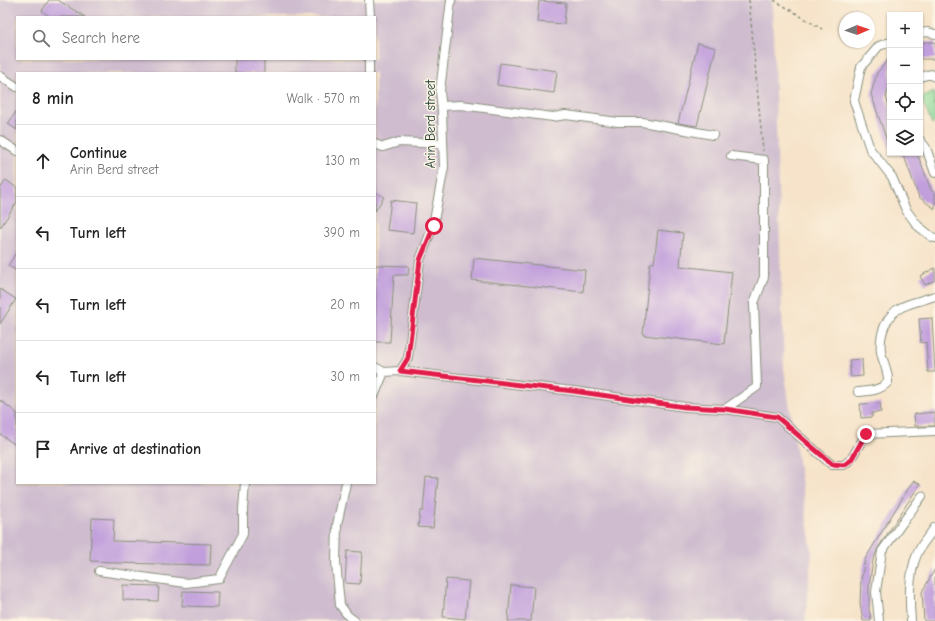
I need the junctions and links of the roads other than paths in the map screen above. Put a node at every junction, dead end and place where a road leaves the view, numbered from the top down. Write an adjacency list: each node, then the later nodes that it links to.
1 (369, 0): 3 (street)
2 (451, 0): 13 (street, Arin Berd street)
3 (370, 16)
4 (923, 33): 5 (street)
5 (935, 34)
6 (887, 43): 22 (street)
7 (369, 60): 8 (street)
8 (369, 72)
9 (0, 76): 12 (street)
10 (923, 76): 11 (street)
11 (935, 77)
12 (16, 86)
13 (442, 106): 14 (street); 17 (street, Arin Berd street)
14 (713, 135)
15 (0, 140): 19 (street)
16 (376, 144): 17 (street)
17 (443, 144): 25 (street, Arin Berd street)
18 (923, 144): 21 (street)
19 (16, 149)
20 (730, 156): 29 (street)
21 (935, 173)
22 (935, 238)
23 (935, 296): 28 (street)
24 (376, 368): 26 (street)
25 (400, 371): 26 (street); 29 (street)
26 (384, 372): 27 (street)
27 (376, 392)
28 (858, 392)
29 (725, 409): 30 (street)
30 (935, 431)
31 (245, 484): 35 (street)
32 (344, 485): 36 (street)
33 (922, 496): 37 (street)
34 (935, 527): 38 (street)
35 (98, 571)
36 (355, 621)
37 (879, 621)
38 (911, 621)

